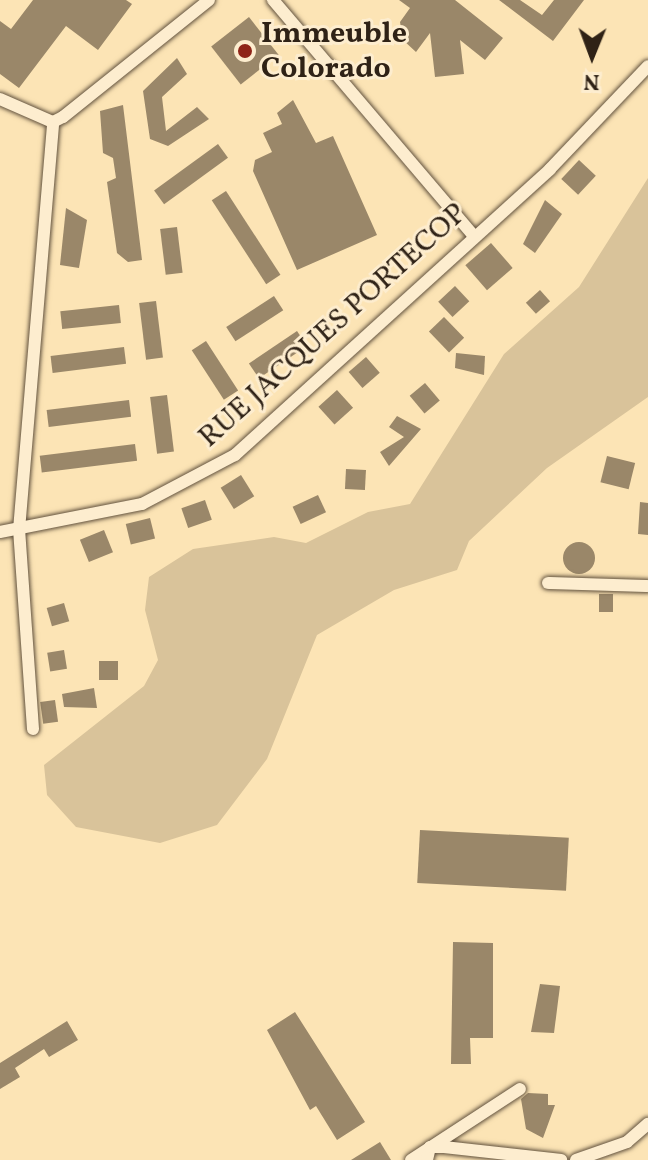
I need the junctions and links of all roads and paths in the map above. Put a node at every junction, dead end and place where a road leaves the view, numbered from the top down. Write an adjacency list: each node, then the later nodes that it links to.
1 (209, 0): 5 (street)
2 (273, 0): 6 (street)
3 (648, 66): 6 (street, RUE JACQUES PORTECOP)
4 (0, 99): 5 (street)
5 (53, 122): 7 (street)
6 (473, 235): 7 (street, RUE JACQUES PORTECOP)
7 (19, 530): 8 (street, RUE JACQUES PORTECOP); 11 (street)
8 (0, 532)
9 (548, 583): 10 (street)
10 (648, 586)
11 (33, 729)
12 (520, 1089): 14 (street)
13 (648, 1124): 17 (street)
14 (428, 1154): 15 (street); 16 (street)
15 (411, 1160)
16 (561, 1160)
17 (576, 1160)

